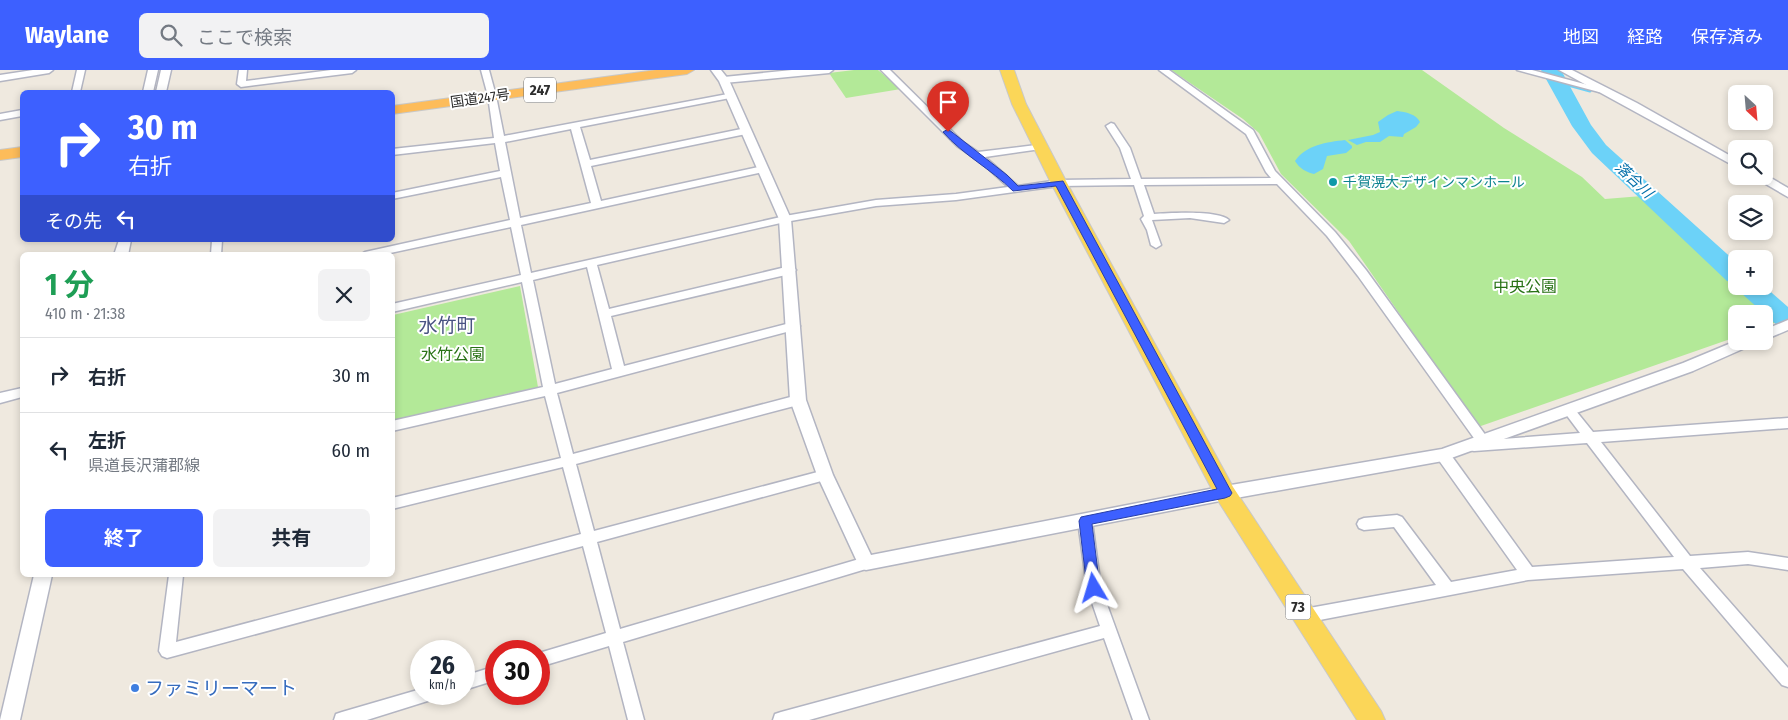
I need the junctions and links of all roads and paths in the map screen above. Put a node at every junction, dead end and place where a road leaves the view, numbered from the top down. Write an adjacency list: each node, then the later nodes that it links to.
1 (49, 70): 17 (street)
2 (81, 70): 18 (street)
3 (153, 70): 19 (street)
4 (166, 70): 20 (street)
5 (243, 70): 6 (street)
6 (352, 70)
7 (485, 70): 21 (street)
8 (614, 70): 21 (highway, 国道247号 / 247)
9 (687, 70): 21 (highway, 国道247号 / 247)
10 (829, 70): 15 (street)
11 (885, 70): 35 (street)
12 (1007, 70): 31 (main road, 73)
13 (1163, 70): 43 (street)
14 (1520, 70): 16 (street)
15 (720, 75): 22 (street)
16 (1565, 75): 36 (street)
17 (0, 78)
18 (76, 90)
19 (148, 90)
20 (162, 90)
21 (491, 92): 23 (highway, 国道247号 / 247); 24 (highway, 国道247号 / 247); 30 (street)
22 (730, 95): 27 (street); 29 (street)
23 (395, 100)
24 (395, 109)
25 (20, 113): 26 (street)
26 (0, 117)
27 (575, 125): 30 (street); 38 (street)
28 (1110, 126): 42 (street)
29 (746, 131): 38 (street); 40 (street)
30 (500, 140): 33 (street); 41 (street)
31 (1041, 146): 35 (street); 44 (main road, 73)
32 (20, 152): 34 (highway)
33 (395, 152)
34 (0, 155)
35 (976, 156): 46 (street)
36 (1728, 159)
37 (20, 162): 39 (highway)
38 (585, 164): 49 (street)
39 (0, 166)
40 (763, 169): 49 (street); 51 (street)
41 (505, 173): 48 (street); 53 (street)
42 (1138, 181): 43 (street); 44 (street); 50 (street)
43 (1278, 181): 72 (street)
44 (1059, 183): 46 (street); 77 (main road, 73)
45 (1773, 184): 47 (street)
46 (1016, 189): 51 (street)
47 (1788, 193)
48 (395, 195)
49 (596, 205): 53 (street)
50 (1150, 217): 52 (street); 54 (street)
51 (785, 219): 56 (street); 57 (street)
52 (1224, 220)
53 (516, 223): 55 (street); 58 (street)
54 (1156, 245)
55 (380, 252)
56 (592, 262): 58 (street); 60 (street)
57 (790, 270): 60 (street); 61 (street)
58 (526, 277): 59 (street); 64 (street)
59 (395, 307)
60 (604, 314): 63 (street)
61 (794, 326): 63 (street); 67 (street)
62 (1728, 350): 68 (street)
63 (619, 371): 64 (street)
64 (550, 390): 70 (street); 75 (street)
65 (20, 393): 66 (street)
66 (0, 398)
67 (798, 400): 75 (street); 76 (street)
68 (1568, 409): 71 (street); 72 (street)
69 (1788, 423): 71 (street)
70 (395, 425)
71 (1590, 436): 73 (street); 82 (street)
72 (1483, 441): 73 (street)
73 (1468, 446): 74 (street)
74 (1443, 455): 77 (street); 85 (street)
75 (568, 461): 78 (street); 81 (street)
76 (825, 475): 81 (street); 83 (street)
77 (1225, 493): 79 (street); 89 (main road, 73)
78 (395, 503)
79 (1085, 521): 83 (street); 90 (street)
80 (1364, 524): 88 (street)
81 (588, 539): 87 (street); 91 (street)
82 (1686, 562): 84 (street); 85 (street); 93 (street)
83 (866, 563): 91 (street)
84 (1788, 564)
85 (1528, 574): 88 (street)
86 (43, 577): 95 (street)
87 (176, 577)
88 (1448, 589): 89 (street)
89 (1304, 616): 100 (main road, 73)
90 (1109, 630): 98 (street); 99 (street)
91 (613, 637): 92 (street); 97 (street)
92 (550, 657)
93 (1788, 680)
94 (410, 699): 96 (street)
95 (10, 720)
96 (342, 720)
97 (636, 720)
98 (781, 720)
99 (1142, 720)
100 (1372, 720)

